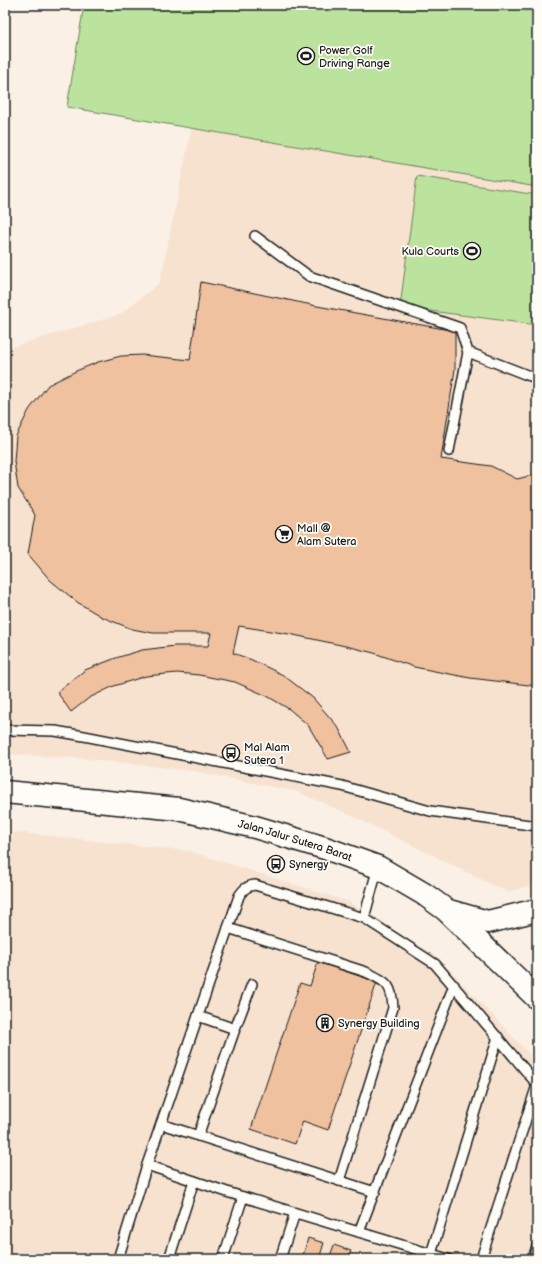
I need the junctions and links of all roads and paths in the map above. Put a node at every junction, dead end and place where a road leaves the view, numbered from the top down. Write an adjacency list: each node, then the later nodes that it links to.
1 (255, 236): 2 (lane)
2 (468, 352): 3 (lane); 4 (lane)
3 (537, 378)
4 (449, 451)
5 (5, 730): 7 (lane)
6 (5, 792): 8 (street, Jalan Jalur Sutera Barat)
7 (537, 826)
8 (378, 867): 9 (street, Jalan Jalur Sutera Barat); 11 (lane)
9 (446, 910): 10 (street); 15 (street, Jalan Jalur Sutera Barat)
10 (537, 910)
11 (364, 918): 12 (lane); 14 (lane)
12 (228, 928): 16 (lane); 24 (lane)
13 (252, 984): 17 (lane)
14 (454, 985): 18 (lane); 25 (lane)
15 (537, 998)
16 (198, 1016): 17 (lane); 20 (lane)
17 (235, 1029): 21 (lane)
18 (498, 1037): 19 (lane); 30 (lane)
19 (537, 1085): 36 (lane)
20 (161, 1124): 21 (lane); 22 (lane)
21 (198, 1136): 24 (lane)
22 (147, 1165): 23 (lane); 31 (lane)
23 (194, 1181): 26 (lane); 32 (lane)
24 (339, 1181): 25 (lane)
25 (374, 1192): 28 (lane)
26 (243, 1196): 27 (lane); 33 (lane)
27 (296, 1212): 28 (lane); 34 (lane)
28 (359, 1232): 30 (lane)
29 (537, 1246): 37 (lane)
30 (431, 1254): 35 (lane)
31 (118, 1259)
32 (169, 1259)
33 (224, 1259)
34 (280, 1259)
35 (448, 1259)
36 (481, 1259)
37 (533, 1259)

